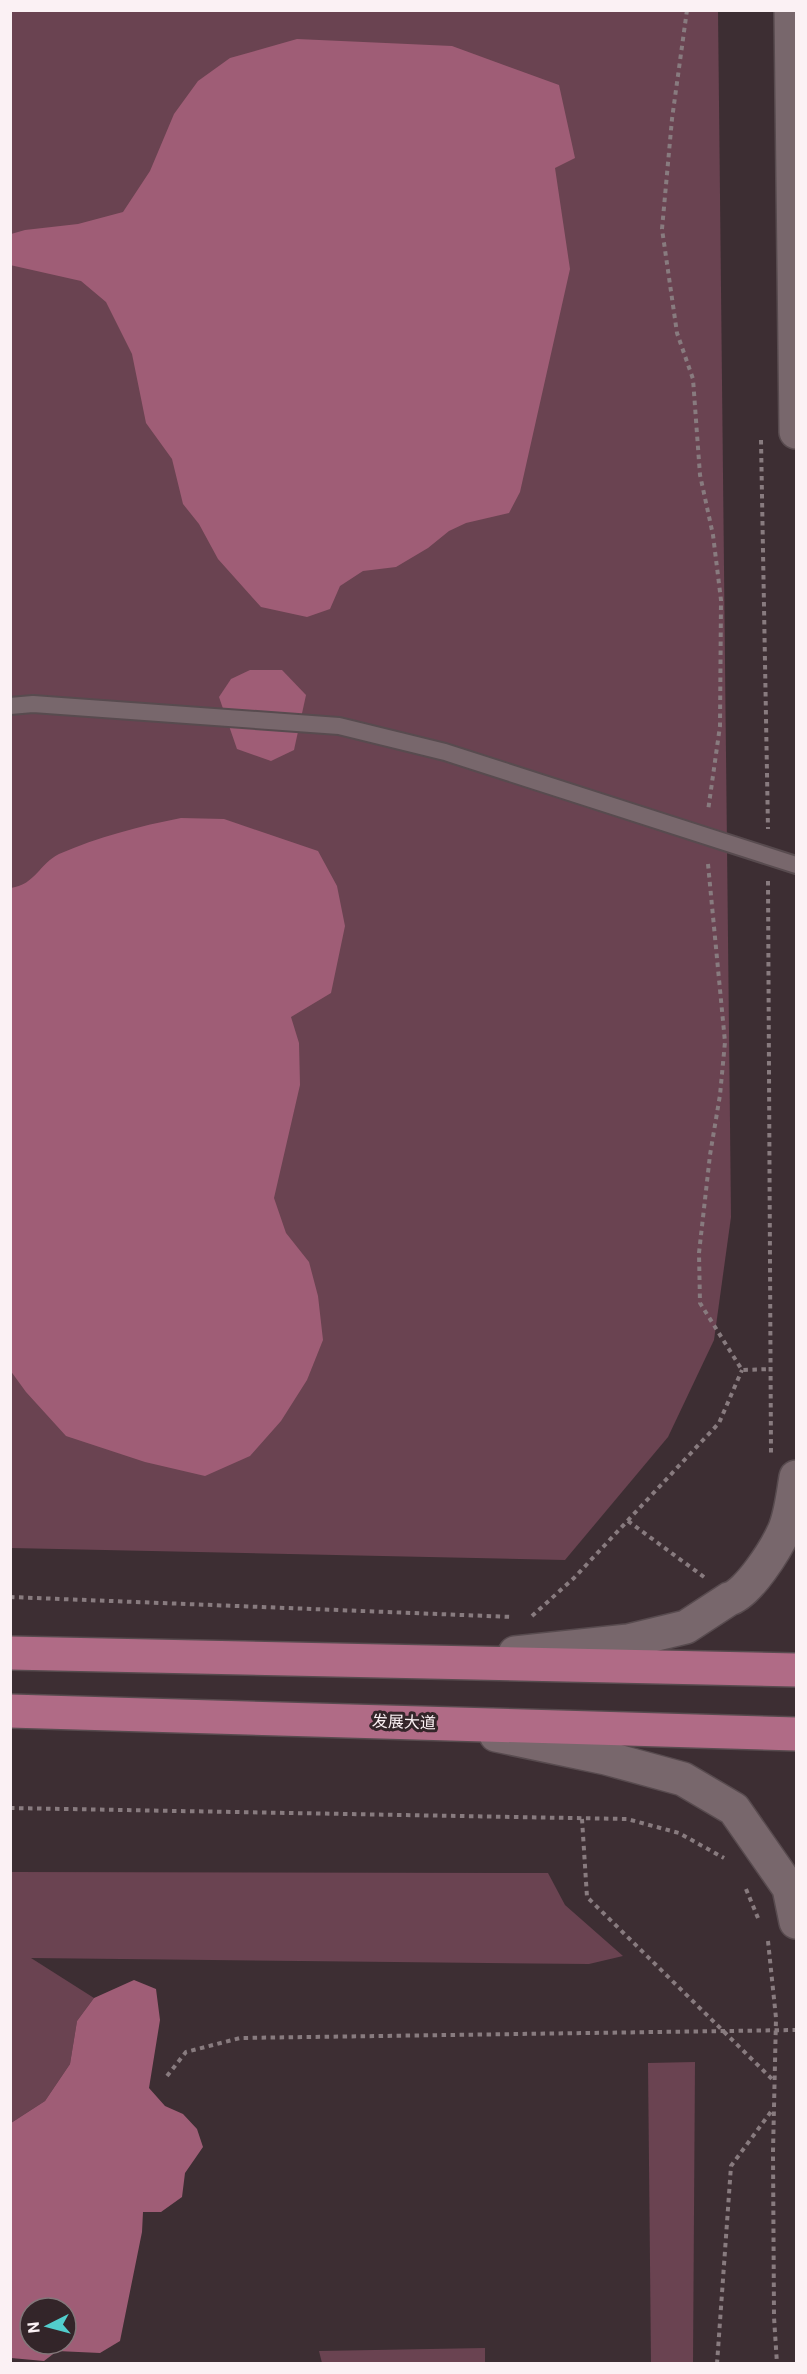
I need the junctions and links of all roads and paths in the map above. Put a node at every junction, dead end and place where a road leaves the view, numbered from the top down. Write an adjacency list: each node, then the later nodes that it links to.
1 (687, 10): 6 (path)
2 (791, 10): 3 (street)
3 (796, 432)
4 (761, 439): 7 (path)
5 (10, 706): 6 (lane)
6 (705, 836): 7 (lane); 10 (path)
7 (768, 856): 8 (lane); 9 (path)
8 (796, 865)
9 (771, 1369): 10 (path); 11 (path)
10 (742, 1370): 12 (path)
11 (784, 1470): 18 (street)
12 (628, 1521): 13 (path); 16 (path)
13 (707, 1579)
14 (10, 1597): 15 (path)
15 (519, 1617)
16 (542, 1618)
17 (10, 1653): 18 (main road)
18 (415, 1662): 19 (main road)
19 (796, 1670)
20 (10, 1711): 21 (main road, 发展大道)
21 (414, 1723): 22 (main road, 发展大道); 28 (street)
22 (796, 1734)
23 (10, 1808): 24 (path)
24 (582, 1819): 25 (path); 31 (path)
25 (725, 1859)
26 (745, 1887): 27 (path)
27 (759, 1919)
28 (796, 1922)
29 (768, 1941): 32 (path)
30 (796, 2030): 32 (path)
31 (723, 2031): 32 (path); 33 (path); 34 (path)
32 (776, 2031): 34 (path)
33 (167, 2076)
34 (774, 2081): 35 (path)
35 (773, 2109): 36 (path); 37 (path)
36 (717, 2364)
37 (777, 2364)

